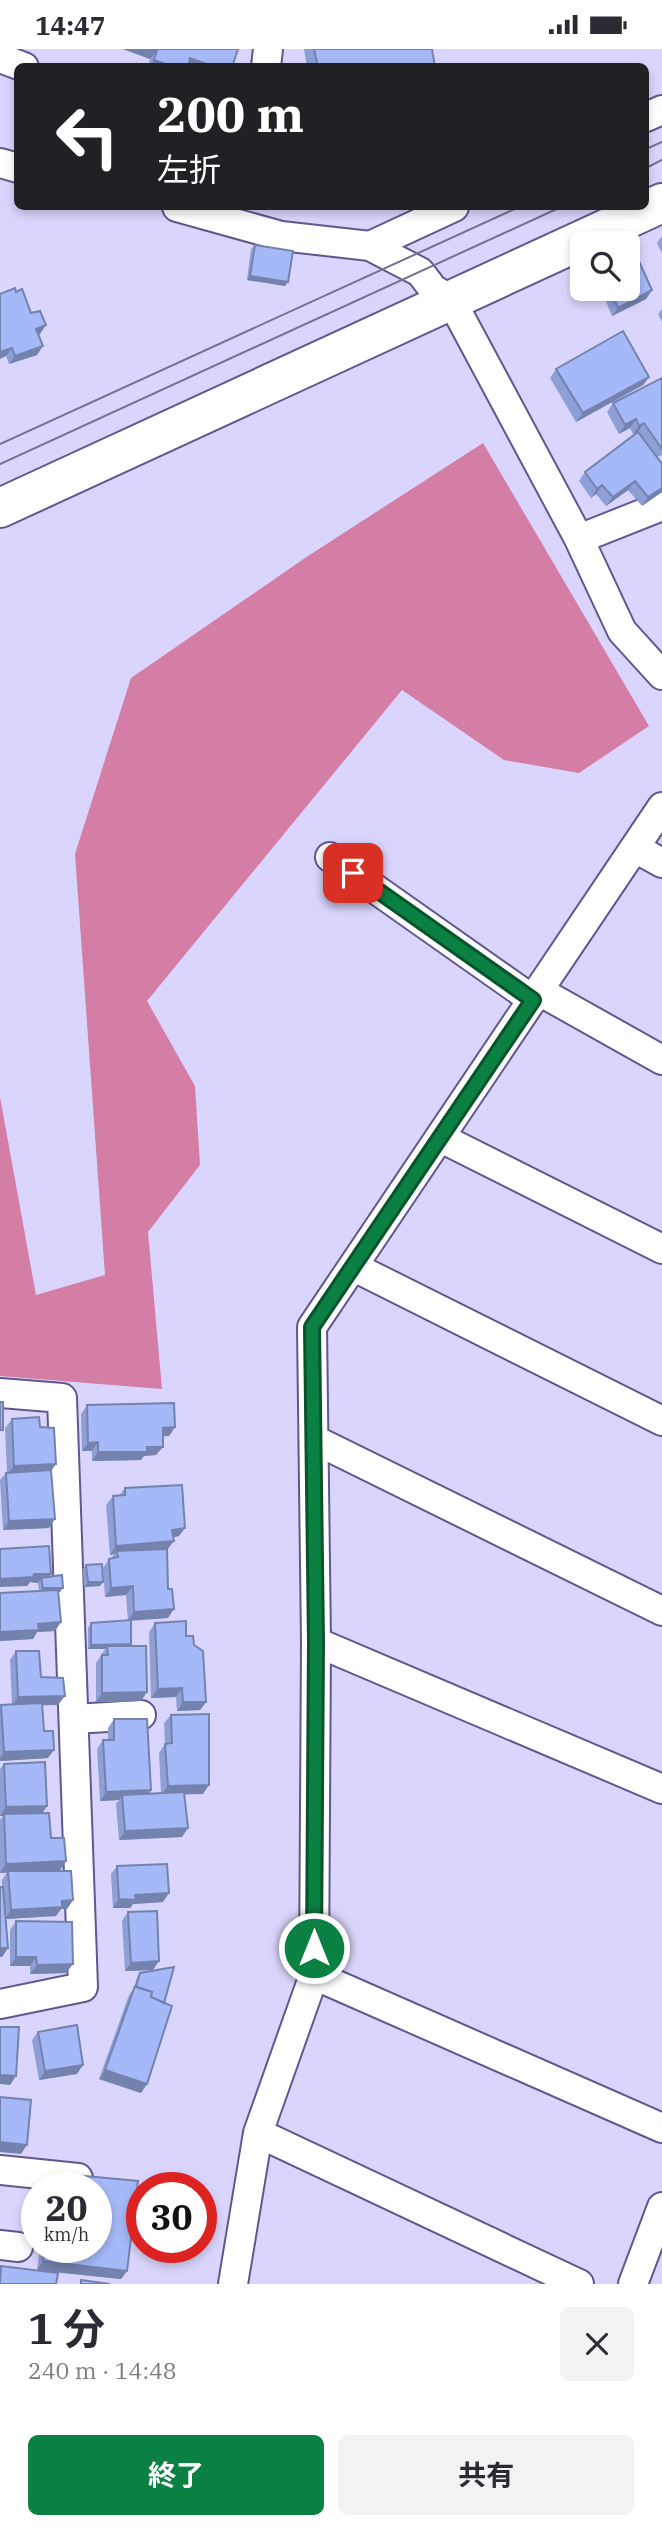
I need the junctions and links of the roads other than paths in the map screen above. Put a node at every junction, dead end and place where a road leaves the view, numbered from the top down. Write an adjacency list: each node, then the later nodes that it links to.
1 (188, 210): 4 (street)
2 (448, 210): 4 (street)
3 (645, 210): 5 (street)
4 (370, 246): 5 (street)
5 (451, 300): 7 (street); 8 (street)
6 (662, 506): 8 (street)
7 (0, 508)
8 (579, 539): 9 (street)
9 (662, 675)
10 (662, 807): 11 (street)
11 (635, 848): 13 (street); 14 (street)
12 (330, 857): 14 (street)
13 (662, 863)
14 (536, 995): 15 (street); 16 (street)
15 (662, 1060)
16 (441, 1138): 17 (street); 18 (street)
17 (662, 1249)
18 (354, 1267): 20 (street); 21 (street)
19 (0, 1394): 25 (street)
20 (662, 1421)
21 (315, 1440): 22 (street); 23 (street)
22 (662, 1611)
23 (316, 1642): 26 (street); 27 (street)
24 (141, 1715): 25 (street)
25 (74, 1719): 28 (street)
26 (662, 1789)
27 (314, 1975): 29 (street); 30 (street)
28 (0, 2004)
29 (662, 2128)
30 (258, 2133): 34 (street); 35 (street)
31 (0, 2170): 32 (street)
32 (21, 2172)
33 (662, 2207): 36 (street)
34 (233, 2284)
35 (579, 2284)
36 (633, 2284)

